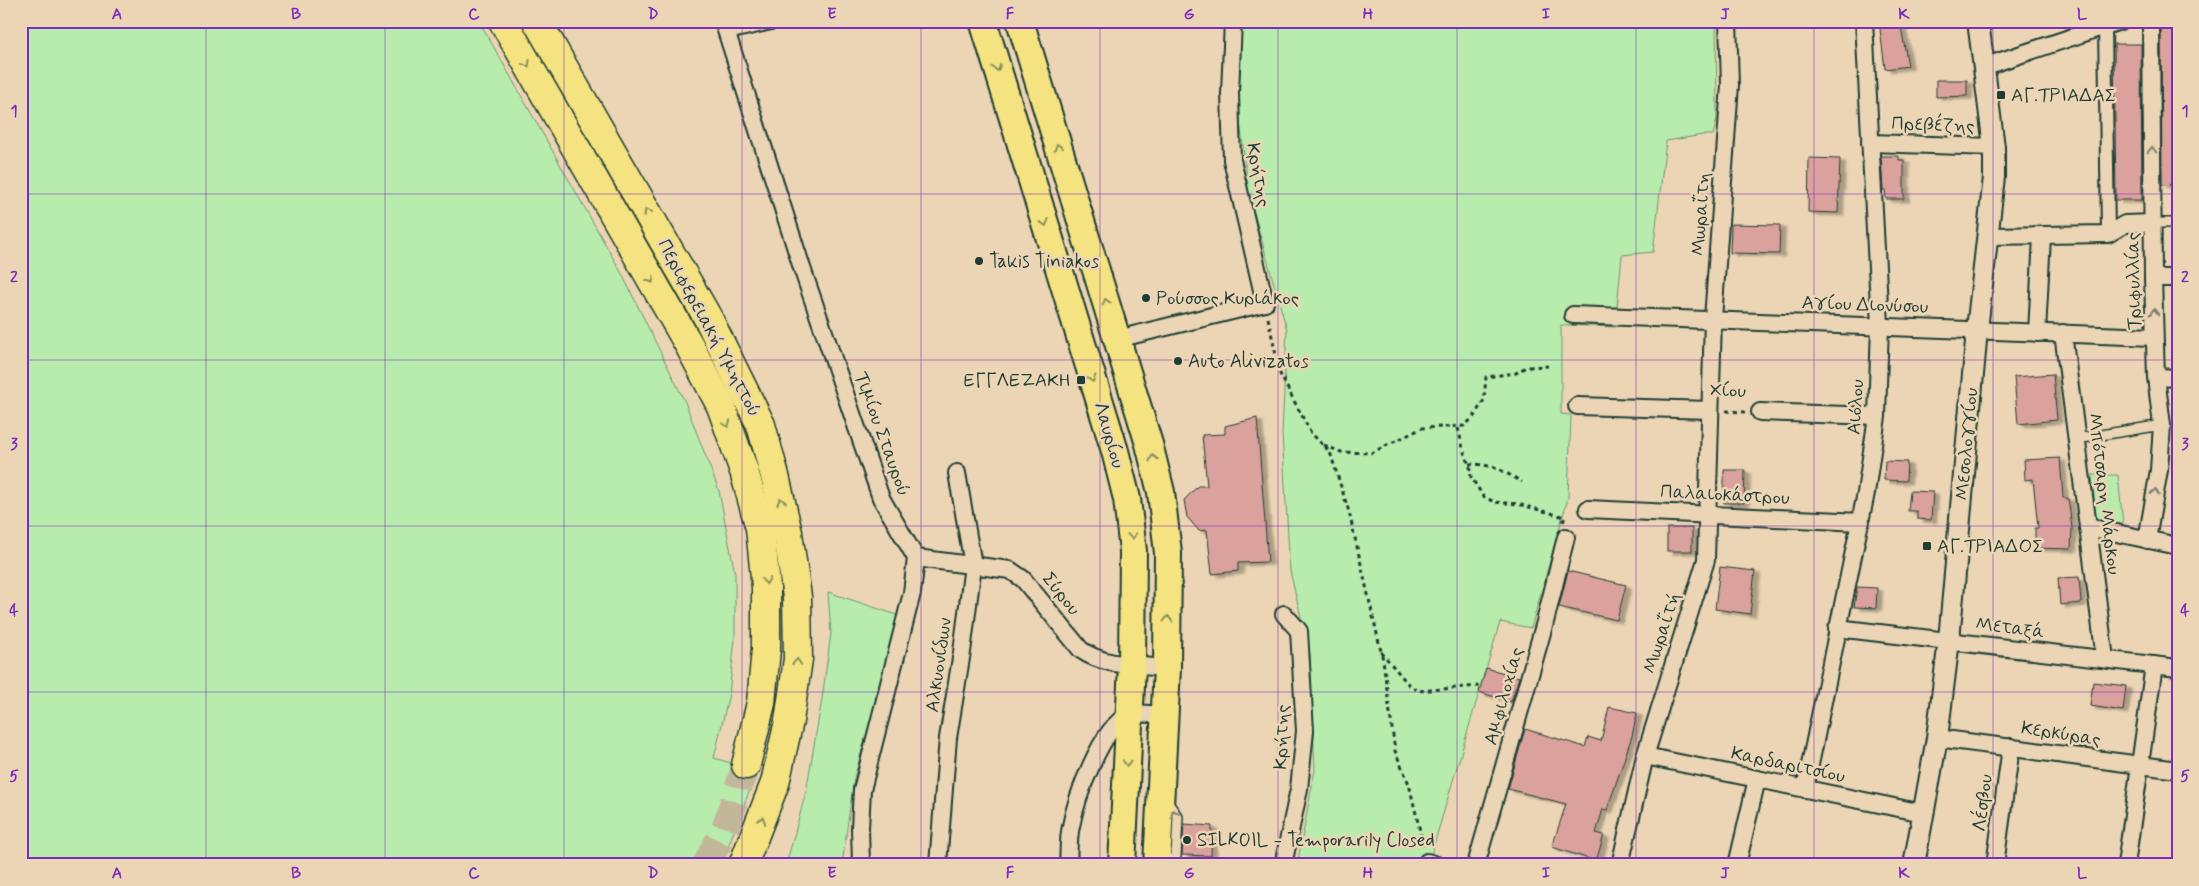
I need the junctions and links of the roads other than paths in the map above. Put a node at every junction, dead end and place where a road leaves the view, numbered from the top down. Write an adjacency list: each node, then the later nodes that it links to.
1 (503, 21): 62 (highway, Περιφερειακή Υμηττού, one-way to 62)
2 (537, 21): 69 (highway, Περιφερειακή Υμηττού, one-way to 2)
3 (771, 21): 12 (street)
4 (983, 21): 53 (main road, Λαυρίου, one-way to 53)
5 (1020, 21): 30 (main road, Λαυρίου, one-way to 5)
6 (1233, 21): 30 (street, Κρήτης)
7 (1728, 21): 24 (street, Μωραΐτη)
8 (1864, 21): 14 (street, Αιόλου)
9 (1978, 21): 13 (street, Μεσολογγίου)
10 (2151, 21): 16 (street, Τριφυλλίας, one-way to 10)
11 (2113, 24): 13 (street); 18 (street)
12 (725, 26): 47 (street, Τιμίου Σταυρού)
13 (1986, 66): 15 (street, Μεσολογγίου)
14 (1870, 142): 15 (street, Πρεβέζης); 25 (street, Αιόλου)
15 (1994, 147): 19 (street, Μεσολογγίου)
16 (2153, 223): 17 (lane); 18 (street); 21 (street, Τριφυλλίας)
17 (2178, 223)
18 (2108, 234): 20 (street)
19 (1988, 236): 20 (street); 26 (street, Μεσολογγίου)
20 (2042, 236): 27 (street)
21 (2153, 278): 22 (street); 29 (street, Τριφυλλίας, one-way to 21)
22 (2178, 278)
23 (1573, 315): 24 (street, Αγίου Διονύσου)
24 (1712, 319): 25 (street, Αγίου Διονύσου); 34 (street, Μωραΐτη)
25 (1880, 325): 26 (street, Αγίου Διονύσου); 36 (street, Αιόλου)
26 (1978, 330): 27 (street, Αγίου Διονύσου); 51 (street, Μεσολογγίου)
27 (2037, 332): 28 (street, Αγίου Διονύσου)
28 (2063, 333): 29 (street, Αγίου Διονύσου); 38 (street, Μπότσαρη Μάρκου)
29 (2154, 337): 31 (street, Τριφυλλίας)
30 (1117, 339): 55 (main road, Λαυρίου, one-way to 30)
31 (2156, 376): 32 (street); 37 (street, Τριφυλλίας)
32 (2178, 378)
33 (1577, 406): 34 (street, Χίου)
34 (1710, 410): 41 (street, Μωραΐτή)
35 (1760, 412): 36 (street, Χίου)
36 (1877, 416): 42 (street, Αιόλου)
37 (2162, 426): 38 (lane); 45 (street, Τριφυλλίας, one-way to 37)
38 (2076, 438): 43 (street, Μπότσαρη Μάρκου)
39 (957, 473): 48 (street, Αλκυονίδων)
40 (1588, 509): 41 (street, Παλαιοκάστρου)
41 (1708, 514): 42 (street, Παλαιοκάστρου); 61 (street, Μωραΐτή)
42 (1860, 522): 50 (street, Αιόλου)
43 (2088, 527): 45 (street); 52 (street, Μπότσαρη Μάρκου)
44 (1566, 537): 77 (street, Αμφιλοχίας)
45 (2146, 540): 46 (street)
46 (2178, 546)
47 (916, 558): 48 (street, Σύρου); 70 (street)
48 (973, 565): 53 (street, Σύρου); 71 (street, Αλκυονίδων)
49 (1284, 614): 76 (street, Κρήτης)
50 (1838, 628): 51 (street, Μεταξά); 66 (street, Αιόλου)
51 (1949, 640): 52 (street, Μεταξά); 59 (street, Μεσολογγίου)
52 (2105, 659): 54 (street, Μεταξά)
53 (1132, 665): 55 (street, Σύρου); 57 (main road, Λαυρίου)
54 (2154, 665): 56 (street, Μεταξά); 63 (street)
55 (1167, 668): 58 (main road, Λαυρίου)
56 (2178, 668)
57 (1129, 714): 58 (street); 72 (street); 73 (main road, Λαυρίου, one-way to 73)
58 (1165, 716): 67 (main road, Λαυρίου)
59 (1937, 738): 60 (street, Κερκύρας); 68 (street, Μεσολογγίου)
60 (2011, 747): 63 (street, Κερκύρας); 81 (street, Λέσβου)
61 (1645, 756): 65 (street, Καρδαριτσίου); 78 (street, Μωραΐτή)
62 (746, 766)
63 (2141, 767): 64 (street, Κερκύρας); 82 (street)
64 (2178, 770)
65 (1757, 779): 66 (street, Καρδαριτσίου); 79 (street)
66 (1806, 789): 68 (street, Καρδαριτσίου)
67 (1160, 792): 74 (main road, Λαυρίου); 75 (lane, one-way to 67)
68 (1923, 813): 80 (street, Μεσολογγίου)
69 (742, 865)
70 (861, 865)
71 (938, 865)
72 (1068, 865)
73 (1122, 865)
74 (1157, 865)
75 (1164, 865)
76 (1283, 865)
77 (1476, 865)
78 (1620, 865)
79 (1737, 865)
80 (1914, 865)
81 (1996, 865)
82 (2126, 865)

